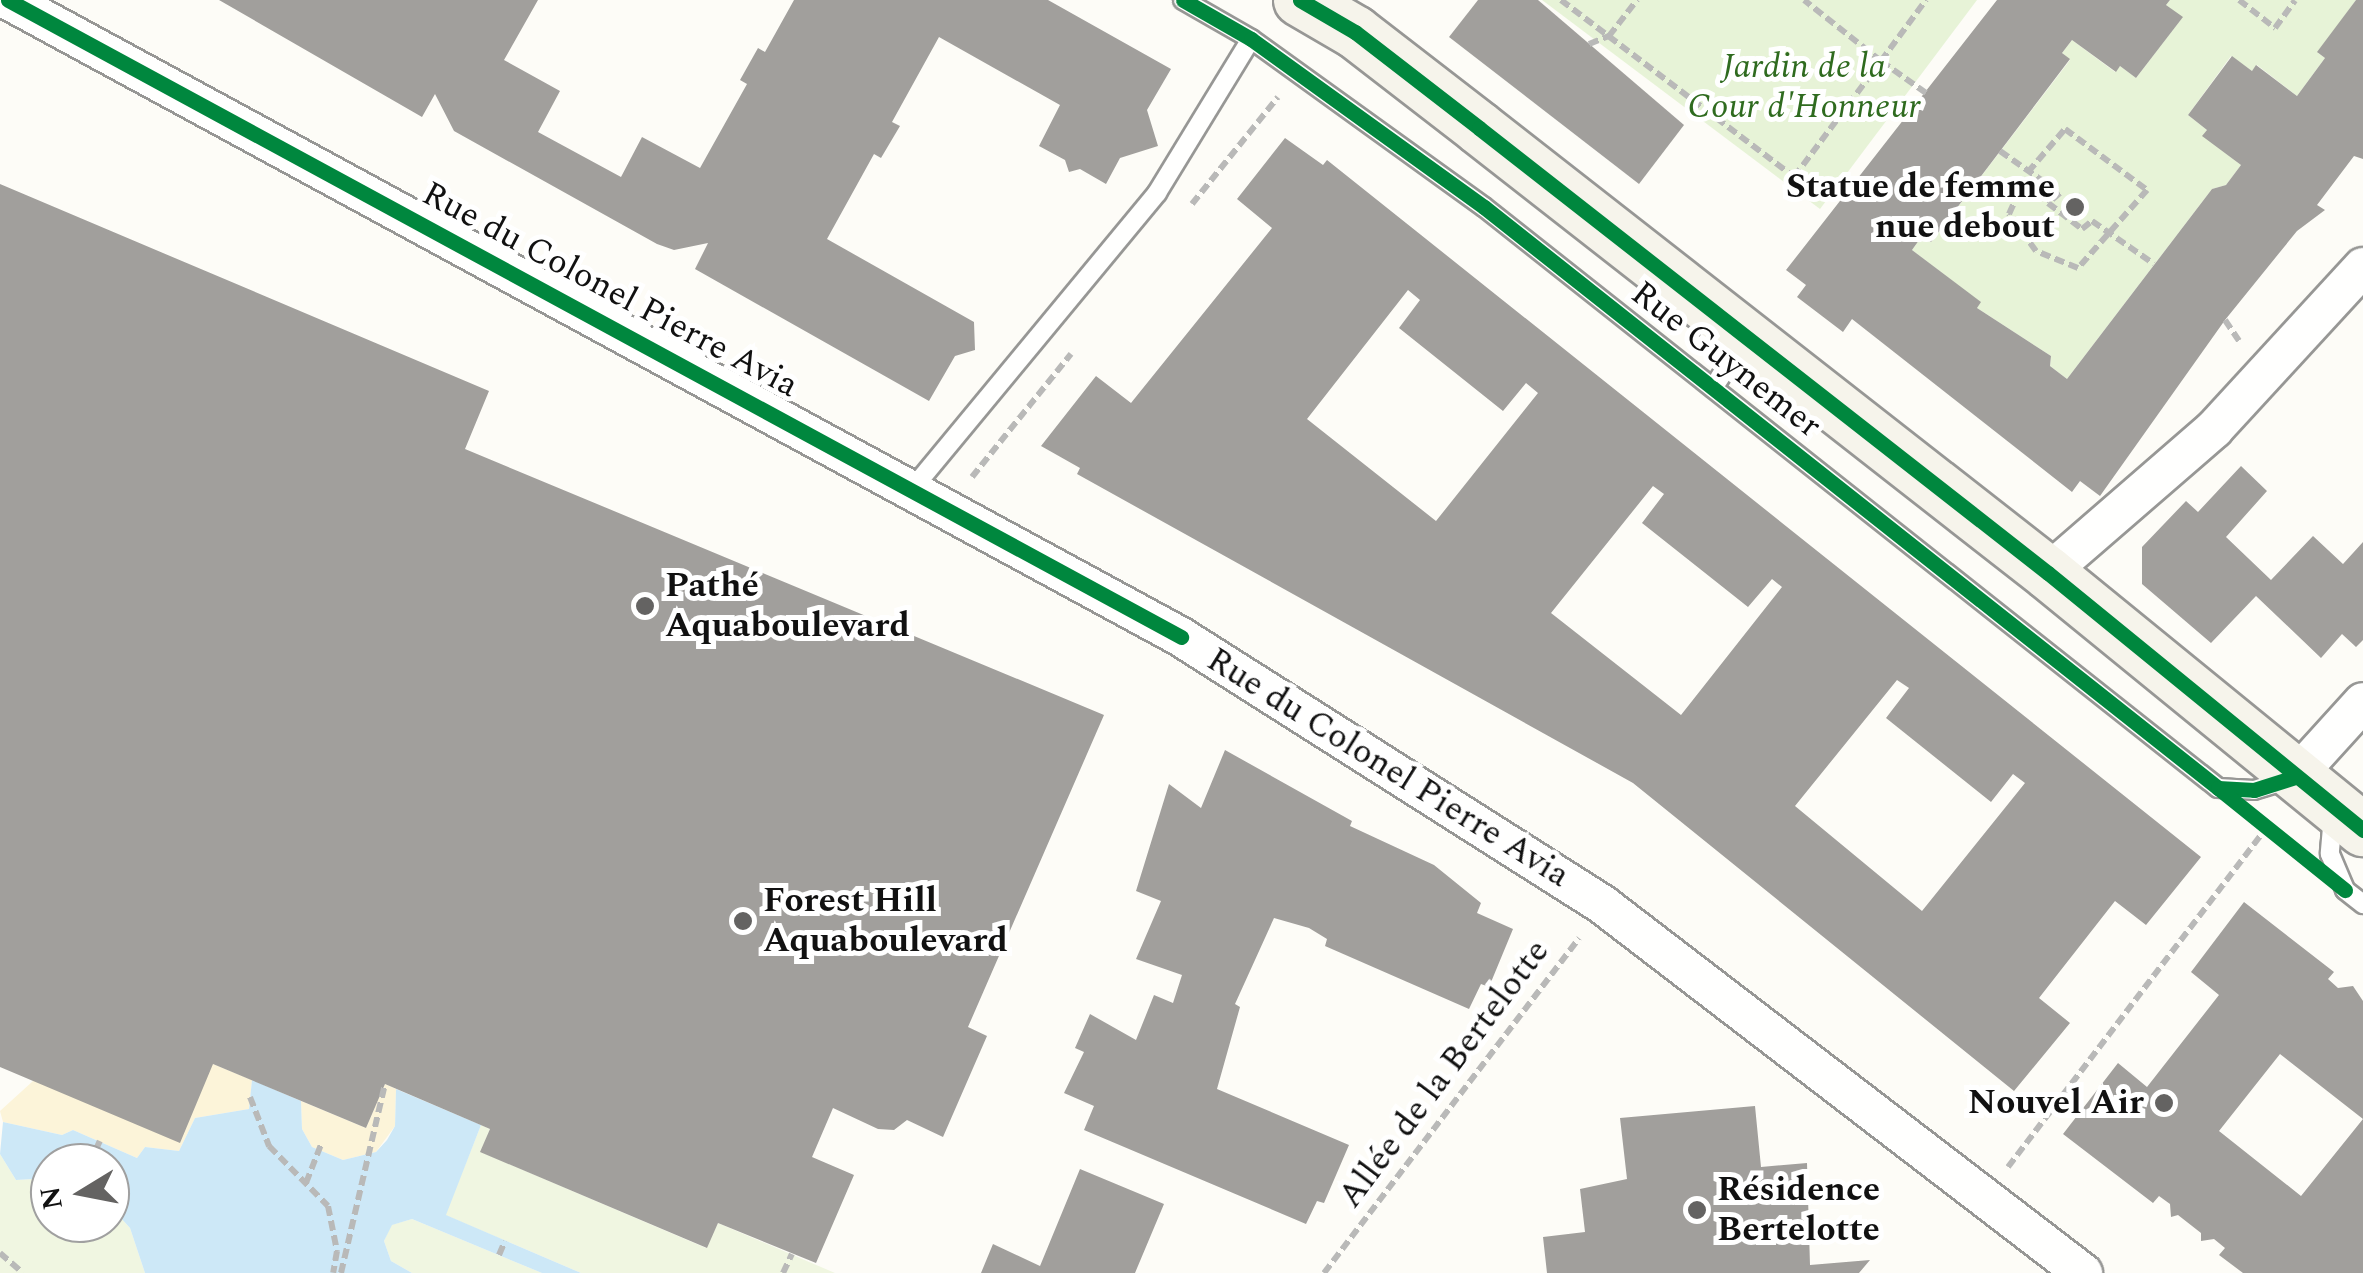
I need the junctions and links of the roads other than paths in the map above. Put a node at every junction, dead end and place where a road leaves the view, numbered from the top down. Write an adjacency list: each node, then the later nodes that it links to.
1 (8, 0): 8 (street, Rue du Colonel Pierre Avia)
2 (1182, 0): 4 (lane, Rue Guynemer)
3 (1300, 0): 6 (main road, Rue Guynemer)
4 (1251, 39): 7 (lane, Rue Guynemer); 8 (lane)
5 (2363, 268): 9 (street)
6 (1746, 337): 7 (lane); 9 (main road, Rue Guynemer)
7 (1713, 388): 11 (lane, Rue Guynemer)
8 (912, 488): 13 (street, Rue du Colonel Pierre Avia)
9 (2048, 574): 11 (main road, Rue Guynemer)
10 (2363, 702): 11 (street)
11 (2330, 805): 12 (lane)
12 (2363, 904)
13 (2084, 1273)

